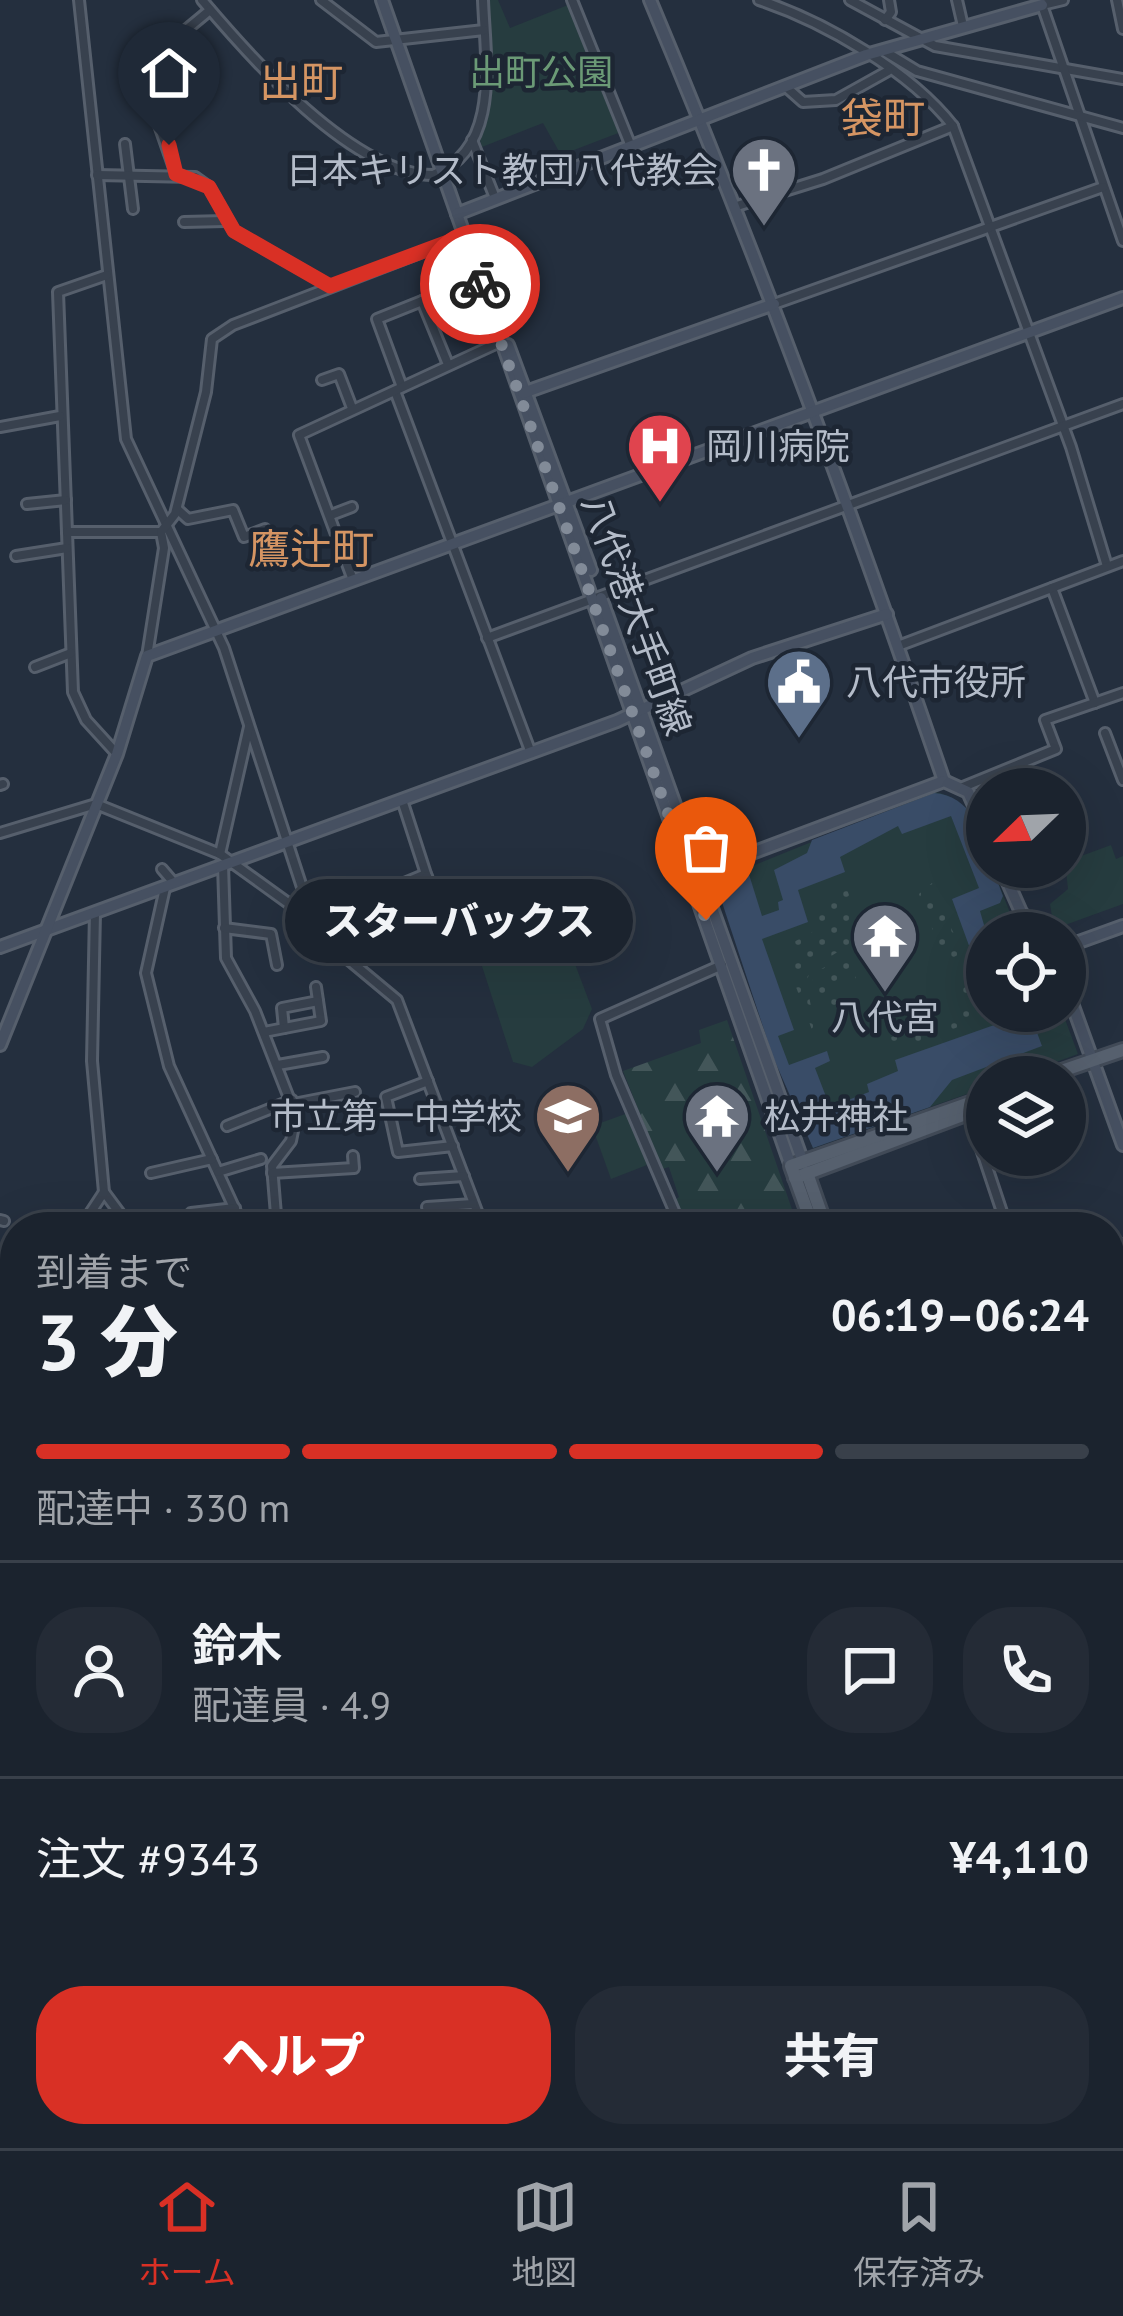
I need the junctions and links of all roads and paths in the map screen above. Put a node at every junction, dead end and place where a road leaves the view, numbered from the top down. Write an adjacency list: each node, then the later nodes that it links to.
1 (79, 0): 39 (street)
2 (202, 0): 15 (street)
3 (321, 0): 21 (street)
4 (382, 0): 21 (street, 八代港大手町線)
5 (483, 0): 19 (street)
6 (572, 0): 36 (street)
7 (650, 0): 31 (street)
8 (760, 0): 24 (street)
9 (850, 0): 16 (street)
10 (889, 0): 16 (street)
11 (957, 0): 17 (street)
12 (1063, 0): 14 (street)
13 (1117, 0): 18 (street)
14 (1041, 2): 17 (street); 25 (street)
15 (210, 10): 22 (street); 37 (street)
16 (885, 20): 20 (street)
17 (963, 26): 20 (street)
18 (1123, 29)
19 (484, 30): 21 (street); 34 (street)
20 (915, 39): 23 (street); 25 (street)
21 (396, 40): 37 (street, 八代港大手町線)
22 (170, 44)
23 (883, 50): 24 (street); 30 (street)
24 (866, 55): 26 (street); 28 (street)
25 (1062, 65): 27 (street); 30 (street)
26 (888, 71): 28 (street); 32 (street)
27 (1123, 79)
28 (784, 85): 31 (street)
29 (152, 105): 38 (street)
30 (1078, 115): 33 (street); 41 (street)
31 (699, 116): 36 (street); 43 (street)
32 (953, 126): 43 (street); 48 (street)
33 (1123, 128)
34 (472, 139): 37 (street); 42 (street)
35 (125, 144): 40 (street)
36 (630, 144): 42 (street)
37 (443, 171): 45 (street, 八代港大手町線)
38 (176, 174): 40 (street); 46 (street)
39 (97, 175): 40 (street); 51 (street)
40 (129, 176): 44 (street)
41 (1103, 187): 48 (street); 50 (street)
42 (495, 198): 45 (street)
43 (737, 206): 56 (street)
44 (133, 209)
45 (457, 214): 49 (street, 八代港大手町線); 62 (street, 八代港大手町線)
46 (225, 220): 47 (street); 53 (street)
47 (184, 222)
48 (992, 227): 56 (street); 57 (street)
49 (464, 236): 52 (street, 八代港大手町線); 53 (street)
50 (1123, 241)
51 (107, 275): 66 (street); 76 (street)
52 (479, 280): 55 (street); 58 (street, 八代港大手町線)
53 (330, 286): 74 (street)
54 (1123, 298): 57 (street)
55 (422, 301): 59 (street); 61 (street)
56 (774, 304): 62 (street); 64 (street)
57 (1026, 333): 64 (street); 68 (street)
58 (500, 341): 59 (street); 62 (street, 八代港大手町線)
59 (447, 362): 61 (street)
60 (322, 380): 65 (street)
61 (399, 389): 65 (street); 79 (street)
62 (522, 393): 70 (street, 八代港大手町線)
63 (1123, 404): 68 (street)
64 (813, 407): 70 (street); 71 (street)
65 (352, 408): 75 (street)
66 (60, 416): 67 (street); 69 (street)
67 (0, 427)
68 (1064, 428): 71 (street); 83 (street)
69 (66, 500): 72 (street); 78 (street)
70 (561, 501): 79 (street); 86 (street, 八代港大手町線)
71 (849, 503): 86 (street); 87 (street)
72 (27, 504)
73 (352, 507): 75 (street)
74 (177, 508): 76 (street); 77 (street)
75 (331, 514): 84 (street)
76 (163, 528): 78 (street); 88 (street); 92 (street)
77 (265, 528)
78 (67, 532): 80 (street)
79 (451, 542): 84 (street); 89 (street)
80 (68, 548): 81 (street); 91 (street)
81 (16, 556)
82 (1123, 561): 83 (street)
83 (1107, 566): 85 (street)
84 (353, 580): 88 (street)
85 (1052, 588): 90 (street); 95 (street)
86 (597, 598): 89 (street); 96 (street, 八代港大手町線)
87 (887, 614): 90 (street); 96 (street)
88 (217, 630): 92 (street); 97 (street)
89 (488, 638): 99 (street)
90 (898, 646): 102 (street)
91 (71, 652): 93 (street); 100 (street)
92 (147, 656): 100 (street)
93 (35, 667)
94 (1123, 693): 95 (street)
95 (1094, 703): 103 (street)
96 (636, 713): 99 (street); 112 (street, 八代港大手町線)
97 (250, 726): 108 (street); 109 (street)
98 (1105, 734): 101 (street)
99 (532, 753): 105 (street)
100 (116, 754): 106 (street)
101 (1123, 780)
102 (944, 781): 103 (street); 112 (street)
103 (963, 787): 104 (street)
104 (966, 793)
105 (402, 799): 108 (street); 111 (street)
106 (96, 804): 107 (street); 109 (street); 119 (street)
107 (0, 833)
108 (288, 840): 109 (street); 116 (street)
109 (225, 860): 113 (street); 116 (street); 118 (street)
110 (163, 869): 113 (street)
111 (426, 874): 115 (street); 116 (street)
112 (695, 874): 122 (street, 八代港大手町線); 148 (street, 八代港大手町線)
113 (170, 886): 114 (street); 146 (street)
114 (95, 912): 119 (street); 155 (street)
115 (425, 914)
116 (314, 921): 137 (street)
117 (1123, 926): 120 (street)
118 (224, 928): 123 (street); 128 (street)
119 (47, 931): 121 (street); 126 (street)
120 (1086, 939)
121 (0, 947)
122 (722, 964): 148 (street, 八代港大手町線); 165 (street)
123 (277, 965)
124 (316, 988): 125 (street)
125 (318, 1001): 127 (street); 127 (street)
126 (5, 1016): 130 (street)
127 (284, 1028): 128 (street)
128 (264, 1032): 135 (street)
129 (1082, 1032): 133 (street)
130 (0, 1045)
131 (1123, 1050): 133 (main road)
132 (323, 1057): 135 (street)
133 (1093, 1061): 134 (main road); 136 (main road); 143 (street)
134 (1086, 1063)
135 (278, 1065): 139 (street)
136 (1086, 1065)
137 (428, 1081): 144 (street); 144 (street)
138 (355, 1092): 139 (street)
139 (292, 1102): 142 (street); 151 (street)
140 (966, 1105): 148 (main road)
141 (966, 1114): 148 (main road)
142 (227, 1126)
143 (1123, 1145)
144 (453, 1147): 152 (street)
145 (353, 1156): 151 (street)
146 (212, 1159): 149 (street); 150 (street)
147 (261, 1159): 149 (street)
148 (799, 1170): 166 (main road); 167 (main road)
149 (218, 1172): 157 (street)
150 (151, 1173)
151 (272, 1173): 163 (street)
152 (464, 1176): 154 (street); 156 (street)
153 (989, 1176): 168 (street)
154 (420, 1179)
155 (104, 1192): 159 (street); 160 (street)
156 (474, 1204): 158 (street); 164 (street)
157 (235, 1208): 161 (street); 162 (street)
158 (427, 1208)
159 (91, 1212)
160 (119, 1212)
161 (199, 1212)
162 (237, 1212)
163 (276, 1212)
164 (477, 1212)
165 (672, 1212)
166 (809, 1212)
167 (819, 1212)
168 (1001, 1212)

